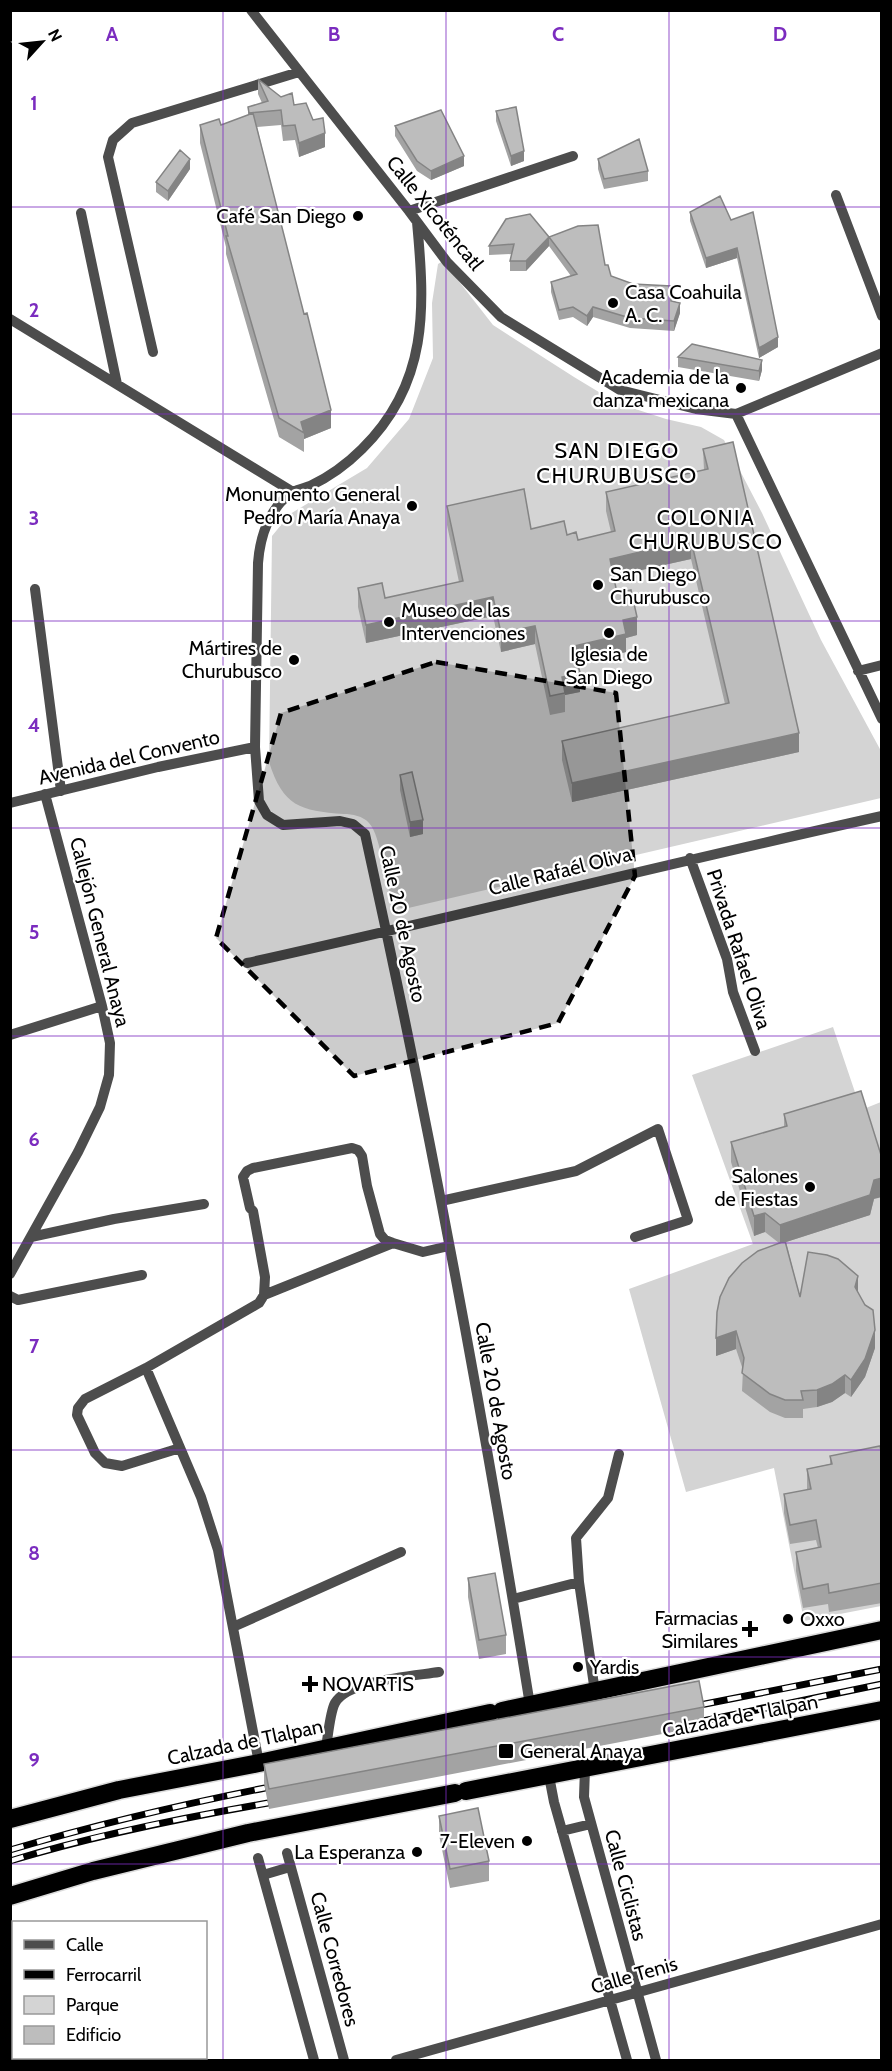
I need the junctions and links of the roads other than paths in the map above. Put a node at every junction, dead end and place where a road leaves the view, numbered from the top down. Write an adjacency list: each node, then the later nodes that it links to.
1 (251, 10): 2 (street, Calle Xicoténcatl)
2 (299, 72): 5 (street, Calle Xicoténcatl); 10 (street)
3 (573, 156): 5 (street)
4 (836, 195): 8 (street)
5 (409, 211): 7 (street, Calle Xicoténcatl)
6 (81, 213): 12 (street)
7 (417, 222): 13 (street, Calle Xicoténcatl); 14 (street, Calle 20 de Agosto)
8 (882, 316)
9 (10, 319): 12 (street)
10 (153, 352)
11 (882, 353): 13 (street)
12 (117, 384): 14 (street)
13 (736, 414): 17 (street)
14 (293, 492): 19 (street, Calle 20 de Agosto)
15 (35, 588): 20 (street)
16 (882, 665): 17 (street)
17 (858, 671): 18 (street)
18 (882, 719)
19 (255, 747): 20 (street, Avenida del Convento); 25 (street, Calle 20 de Agosto)
20 (61, 790): 21 (street, Avenida del Convento)
21 (45, 794): 22 (street, Avenida del Convento); 27 (street, Callejón General Anaya)
22 (10, 803)
23 (882, 816): 24 (street, Calle Rafaél Oliva)
24 (690, 858): 25 (street, Calle Rafaél Oliva); 29 (street, Privada Rafael Oliva)
25 (387, 932): 26 (street, Calle Rafaél Oliva); 30 (street, Calle 20 de Agosto)
26 (248, 963)
27 (102, 1006): 28 (street); 32 (street, Callejón General Anaya)
28 (10, 1035)
29 (754, 1051)
30 (441, 1201): 33 (street); 35 (street, Calle 20 de Agosto)
31 (204, 1204): 32 (street)
32 (31, 1237): 36 (street, Callejón General Anaya)
33 (635, 1237)
34 (393, 1244): 35 (street); 38 (street); 38 (street)
35 (449, 1246): 45 (street, Calle 20 de Agosto)
36 (10, 1274)
37 (142, 1275): 39 (street)
38 (264, 1295): 40 (street)
39 (10, 1296)
40 (146, 1368): 41 (street); 41 (street)
41 (180, 1448): 46 (street)
42 (619, 1454): 44 (street)
43 (401, 1552): 46 (street)
44 (579, 1582): 45 (street); 49 (street)
45 (513, 1599): 50 (street, Calle 20 de Agosto)
46 (233, 1627): 53 (street)
47 (882, 1630): 49 (highway, Calzada de Tlalpan)
48 (439, 1672): 52 (street)
49 (595, 1692): 50 (highway, Calzada de Tlalpan)
50 (530, 1705): 52 (highway, Calzada de Tlalpan)
51 (882, 1710): 54 (highway, Calzada de Tlalpan)
52 (326, 1748): 53 (highway, Calzada de Tlalpan)
53 (259, 1762): 56 (highway, Calzada de Tlalpan)
54 (585, 1769): 55 (highway, Calzada de Tlalpan); 57 (street, Calle Ciclistas)
55 (549, 1776): 58 (street); 63 (highway, Calzada de Tlalpan)
56 (10, 1820)
57 (591, 1824): 58 (street, Calle Ciclistas); 65 (street, Calle Ciclistas)
58 (562, 1832): 66 (street)
59 (287, 1853): 61 (street, Calle Corredores)
60 (258, 1858): 62 (street)
61 (290, 1867): 62 (street); 68 (street, Calle Corredores)
62 (263, 1875): 67 (street)
63 (10, 1896)
64 (882, 1924): 65 (street, Calle Tenis)
65 (637, 1992): 66 (street, Calle Tenis); 71 (street, Calle Ciclistas)
66 (610, 2000): 69 (street, Calle Tenis); 70 (street)
67 (314, 2061)
68 (344, 2061)
69 (396, 2061)
70 (627, 2061)
71 (656, 2061)

